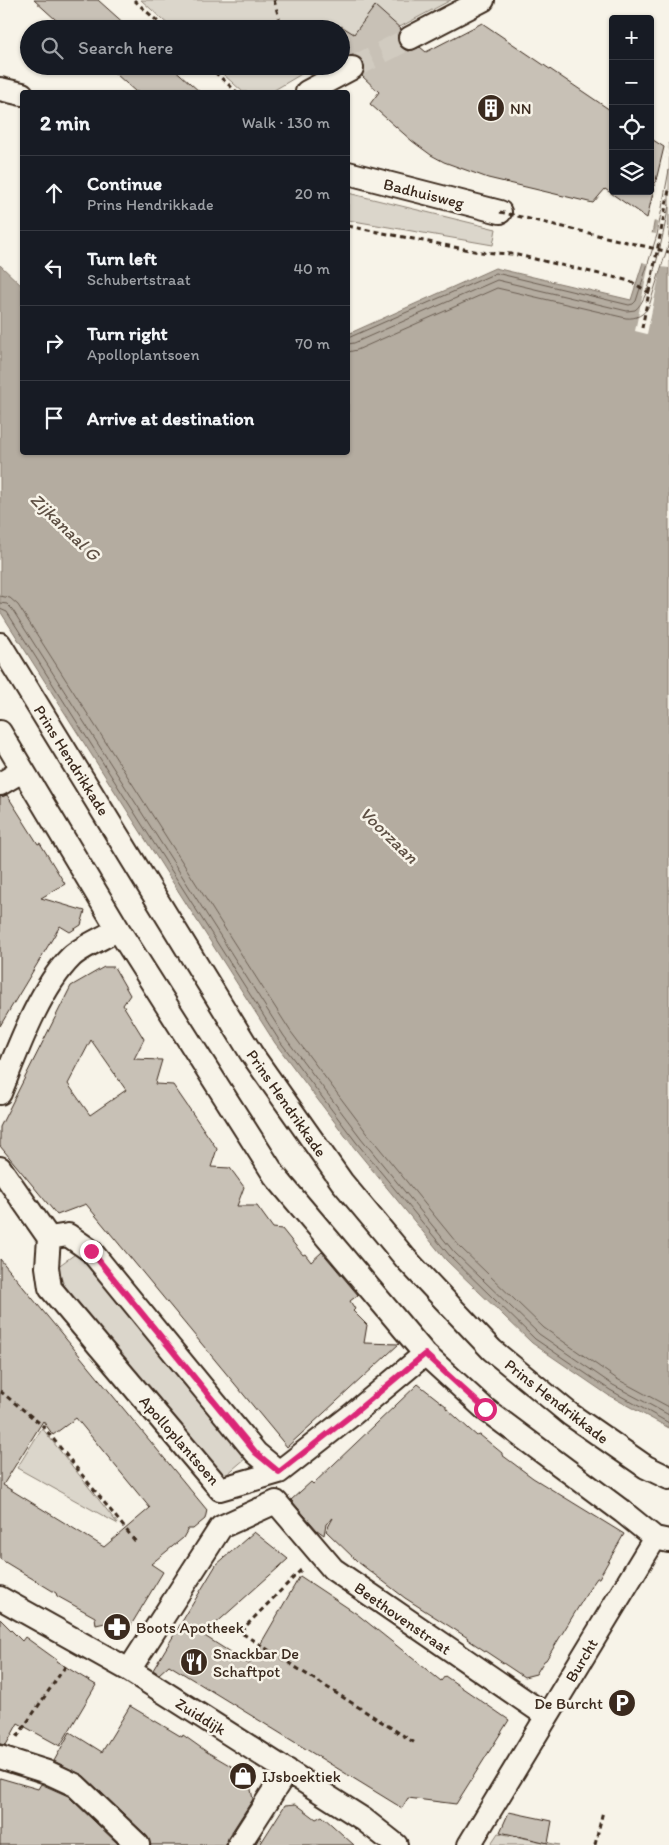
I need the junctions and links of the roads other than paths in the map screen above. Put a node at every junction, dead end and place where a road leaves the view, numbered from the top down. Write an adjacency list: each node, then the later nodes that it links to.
1 (483, 0): 2 (street)
2 (410, 38)
3 (339, 75): 5 (street)
4 (0, 88): 6 (street)
5 (311, 90)
6 (20, 93)
7 (350, 174): 8 (street, Badhuisweg)
8 (500, 212)
9 (0, 644): 19 (street, Prins Hendrikkade)
10 (0, 732): 11 (street)
11 (22, 771): 12 (street); 13 (street)
12 (0, 784)
13 (118, 930): 14 (street); 17 (street)
14 (0, 1093)
15 (0, 1168): 16 (street)
16 (49, 1238): 18 (street); 18 (street, Apolloplantsoen)
17 (425, 1354): 18 (street); 20 (street)
18 (279, 1472)
19 (669, 1478)
20 (662, 1540): 23 (street, Burcht)
21 (0, 1598): 22 (street, Zuiddijk)
22 (128, 1670): 23 (street, Beethovenstraat); 25 (street, Zuiddijk)
23 (547, 1716): 29 (street, Burcht)
24 (1, 1758): 26 (street)
25 (287, 1770): 27 (street); 28 (street, Zuiddijk)
26 (138, 1845)
27 (239, 1845)
28 (396, 1845)
29 (469, 1845)

